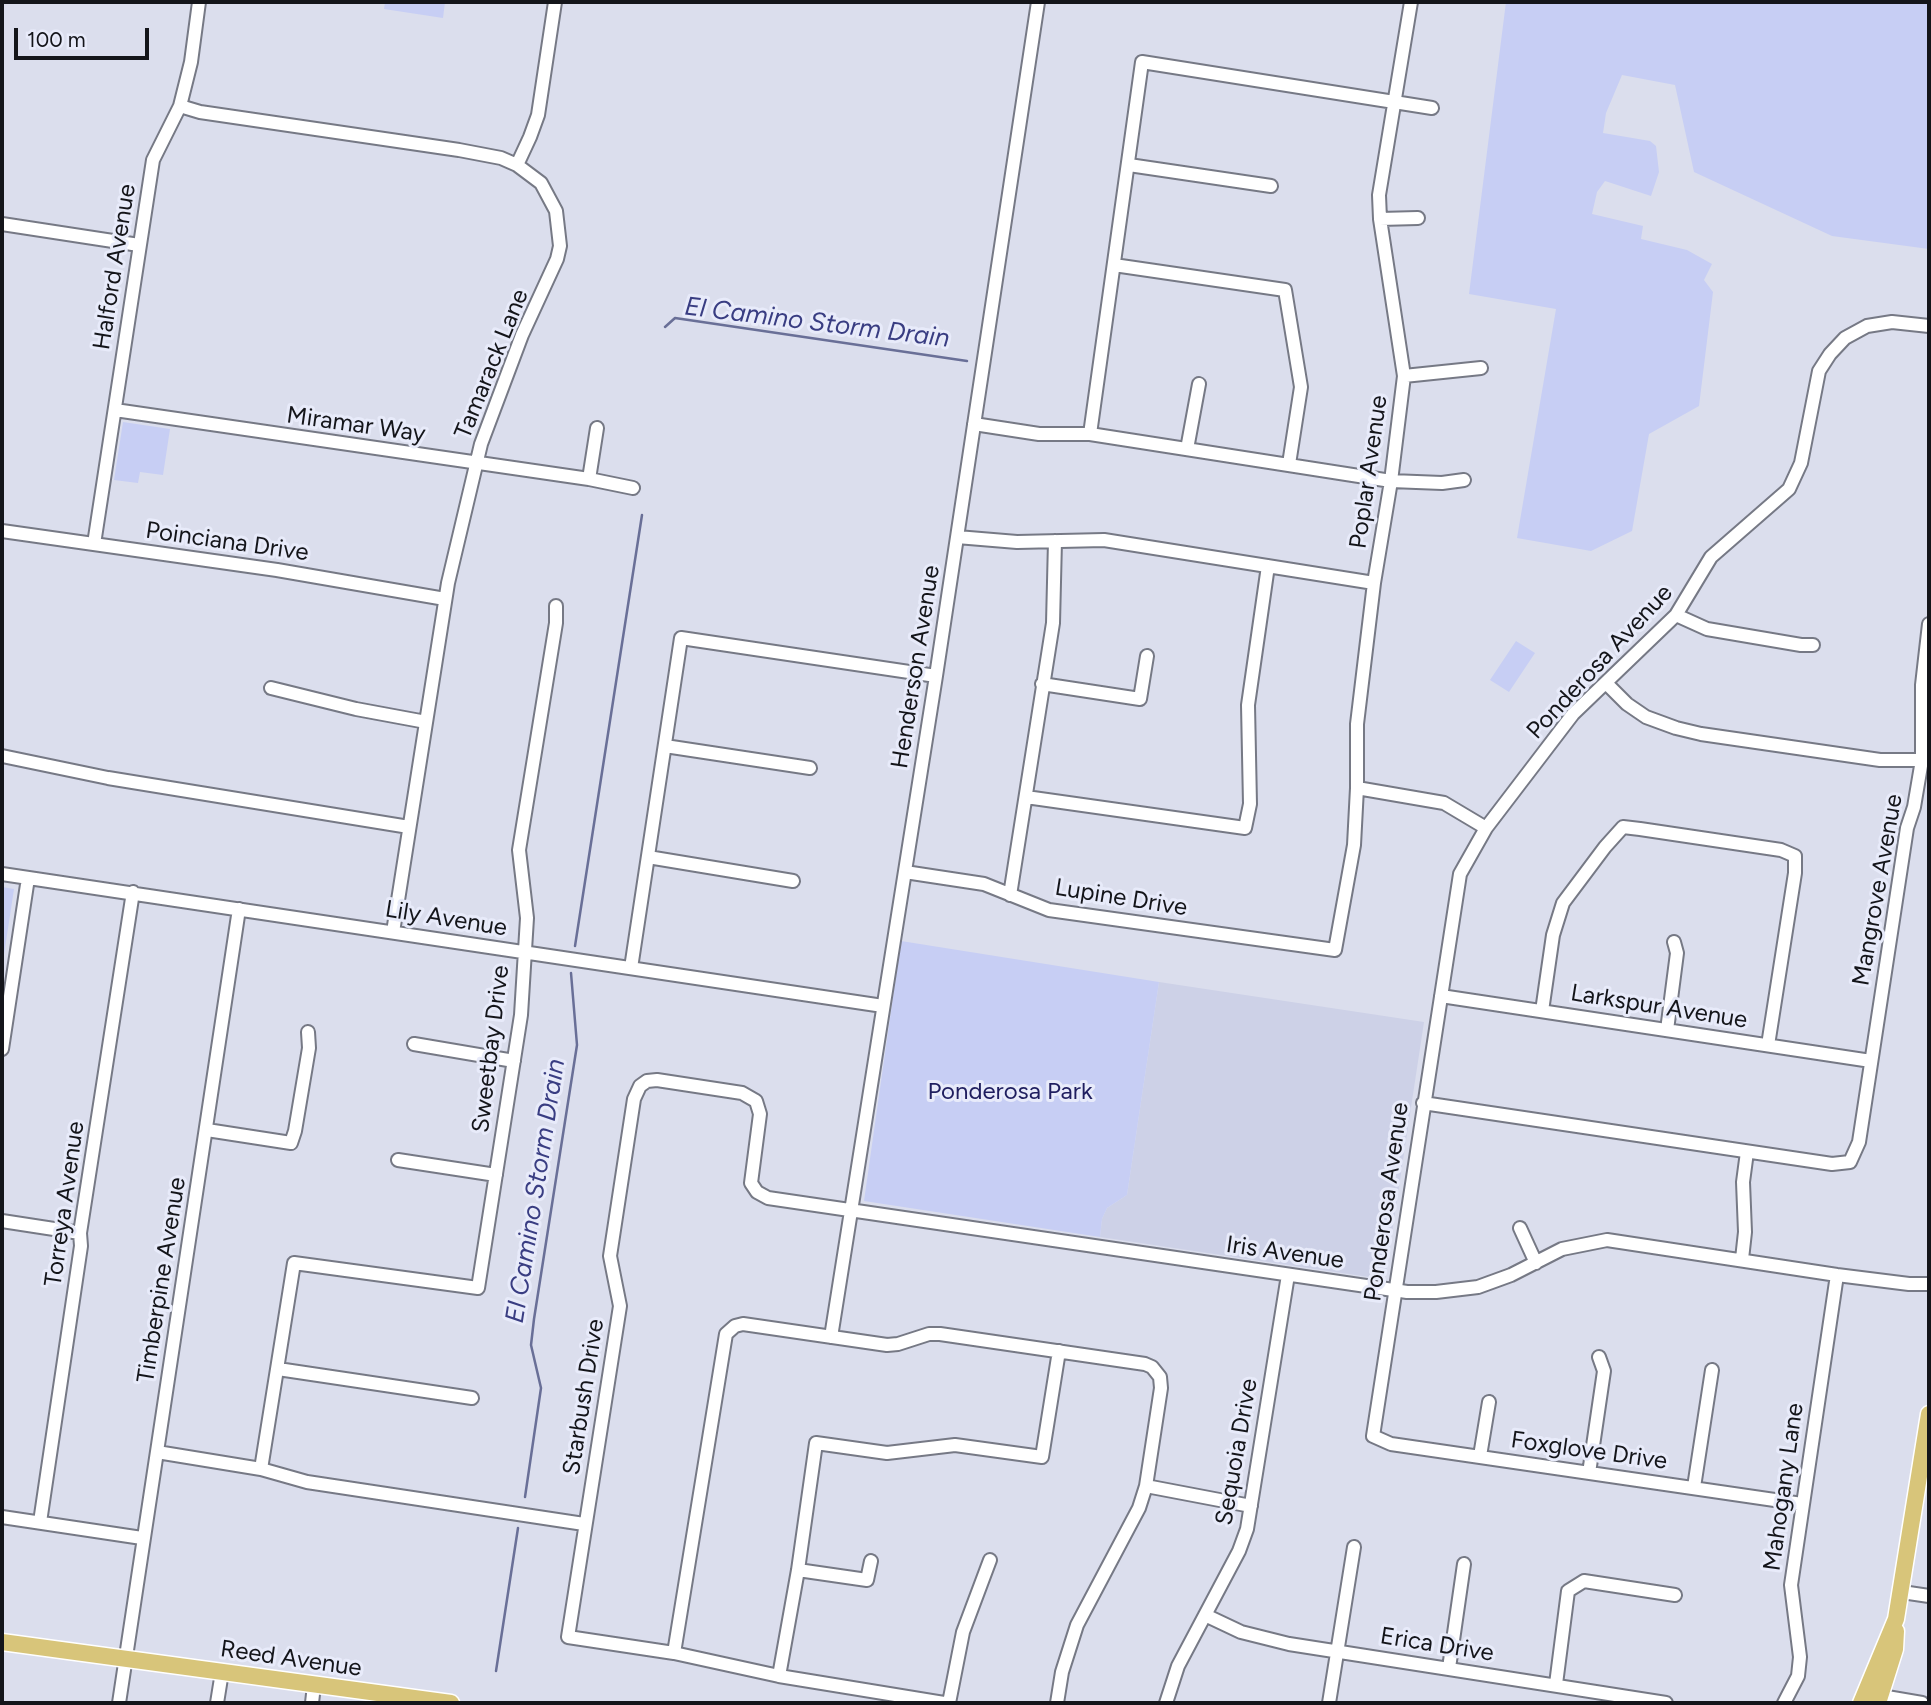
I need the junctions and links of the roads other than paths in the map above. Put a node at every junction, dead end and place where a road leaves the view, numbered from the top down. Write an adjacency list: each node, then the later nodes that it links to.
1 (199, 2): 6 (street, Halford Avenue)
2 (555, 2): 8 (street)
3 (1038, 2): 21 (street, Henderson Avenue)
4 (1411, 2): 5 (street, Poplar Avenue)
5 (1396, 101): 7 (street); 9 (street); 12 (street, Poplar Avenue)
6 (180, 106): 8 (street, Tamarack Lane); 14 (street, Halford Avenue)
7 (1432, 108)
8 (517, 165): 25 (street, Tamarack Lane)
9 (1129, 165): 10 (street); 15 (street)
10 (1271, 186)
11 (1418, 218): 12 (street)
12 (1380, 219): 18 (street, Poplar Avenue)
13 (2, 224): 14 (street)
14 (139, 245): 20 (street, Halford Avenue)
15 (1114, 265): 23 (street); 26 (street)
16 (1929, 326): 39 (street, Ponderosa Avenue)
17 (1481, 368): 18 (street)
18 (1405, 376): 29 (street, Poplar Avenue)
19 (1199, 383): 24 (street)
20 (115, 410): 25 (street, Miramar Way); 34 (street, Halford Avenue)
21 (974, 424): 23 (street); 32 (street, Henderson Avenue)
22 (597, 428): 27 (street)
23 (1090, 434): 24 (street)
24 (1187, 449): 26 (street)
25 (476, 464): 27 (street, Miramar Way); 37 (street, Tamarack Lane)
26 (1289, 464): 29 (street)
27 (589, 480): 30 (street, Miramar Way)
28 (1464, 480): 29 (street)
29 (1391, 481): 36 (street, Poplar Avenue)
30 (633, 488)
31 (2, 531): 34 (street, Poinciana Drive)
32 (957, 537): 33 (street); 43 (street, Henderson Avenue)
33 (1055, 541): 35 (street); 45 (street)
34 (94, 544): 37 (street, Poinciana Drive)
35 (1268, 566): 36 (street); 53 (street)
36 (1374, 583): 52 (street, Poplar Avenue)
37 (445, 599): 47 (street, Tamarack Lane)
38 (555, 607): 67 (street, Sweetbay Drive)
39 (1676, 615): 41 (street); 44 (street, Ponderosa Avenue)
40 (1929, 624): 50 (street, Mangrove Avenue)
41 (1814, 645)
42 (1147, 656): 45 (street)
43 (936, 676): 48 (street); 57 (street, Henderson Avenue)
44 (1606, 683): 50 (street); 55 (street, Ponderosa Avenue)
45 (1042, 684): 53 (street)
46 (271, 688): 47 (street)
47 (426, 722): 54 (street, Tamarack Lane)
48 (665, 746): 51 (street); 56 (street)
49 (2, 756): 54 (street)
50 (1925, 760): 77 (street, Mangrove Avenue)
51 (810, 768)
52 (1357, 788): 55 (street); 66 (street, Poplar Avenue)
53 (1026, 797): 62 (street)
54 (409, 827): 64 (street, Tamarack Lane)
55 (1486, 828): 69 (street, Ponderosa Avenue)
56 (648, 857): 60 (street); 68 (street)
57 (905, 872): 62 (street, Lupine Drive); 70 (street, Henderson Avenue)
58 (2, 874): 59 (street, Lily Avenue)
59 (28, 878): 61 (street, Lily Avenue); 76 (street)
60 (793, 881)
61 (133, 892): 63 (street, Lily Avenue); 88 (street, Torreya Avenue)
62 (1010, 895): 66 (street, Lupine Drive)
63 (239, 909): 64 (street, Lily Avenue); 81 (street, Timberpine Avenue)
64 (393, 932): 67 (street, Lily Avenue)
65 (1674, 942): 72 (street)
66 (1335, 950)
67 (524, 952): 68 (street, Lily Avenue); 78 (street, Sweetbay Drive)
68 (631, 968): 70 (street, Lily Avenue)
69 (1441, 996): 71 (street, Larkspur Avenue); 80 (street, Ponderosa Avenue)
70 (883, 1006): 85 (street, Henderson Avenue)
71 (1542, 1011): 72 (street, Larkspur Avenue); 75 (street)
72 (1667, 1030): 75 (street, Larkspur Avenue)
73 (308, 1032): 81 (street)
74 (414, 1044): 78 (street)
75 (1768, 1045): 77 (street, Larkspur Avenue)
76 (2, 1049)
77 (1871, 1060): 82 (street, Mangrove Avenue)
78 (514, 1061): 84 (street, Sweetbay Drive)
79 (643, 1083): 85 (street, Iris Avenue); 114 (street, Starbush Drive)
80 (1423, 1103): 82 (street); 94 (street, Ponderosa Avenue)
81 (207, 1130): 104 (street, Timberpine Avenue)
82 (1748, 1152): 89 (street)
83 (398, 1160): 84 (street)
84 (496, 1175): 98 (street, Sweetbay Drive)
85 (852, 1211): 91 (street, Iris Avenue); 95 (street, Henderson Avenue)
86 (2, 1221): 88 (street)
87 (1520, 1228): 90 (street)
88 (80, 1233): 113 (street, Torreya Avenue)
89 (1742, 1259): 90 (street, Iris Avenue); 92 (street, Iris Avenue)
90 (1536, 1263): 94 (street, Iris Avenue)
91 (1288, 1275): 94 (street, Iris Avenue); 111 (street, Sequoia Drive)
92 (1837, 1275): 93 (street, Iris Avenue); 110 (street, Mahogany Lane)
93 (1929, 1284)
94 (1395, 1291): 103 (street, Ponderosa Avenue)
95 (831, 1337): 96 (street); 128 (street)
96 (1059, 1351): 108 (street); 120 (street)
97 (1599, 1357): 107 (street)
98 (278, 1369): 100 (street); 106 (street)
99 (1712, 1370): 109 (street)
100 (472, 1398)
101 (1489, 1402): 105 (street)
102 (1929, 1414): 121 (main road)
103 (1373, 1436): 105 (street, Foxglove Drive)
104 (157, 1452): 106 (street); 115 (street, Timberpine Avenue)
105 (1480, 1456): 107 (street, Foxglove Drive)
106 (261, 1469): 114 (street)
107 (1589, 1473): 109 (street, Foxglove Drive)
108 (1146, 1486): 111 (street); 141 (street)
109 (1694, 1487): 110 (street, Foxglove Drive)
110 (1802, 1504): 145 (street, Mahogany Lane)
111 (1251, 1506): 124 (street, Sequoia Drive)
112 (2, 1517): 113 (street)
113 (40, 1522): 115 (street)
114 (584, 1524): 128 (street, Starbush Drive)
115 (142, 1538): 129 (street, Timberpine Avenue)
116 (1354, 1547): 127 (street)
117 (990, 1560): 140 (street)
118 (872, 1562): 120 (street)
119 (1464, 1564): 130 (street)
120 (798, 1570): 132 (street)
121 (1902, 1592): 123 (street); 125 (main road)
122 (1675, 1595): 133 (street)
123 (1929, 1596)
124 (1205, 1615): 127 (street, Erica Drive); 142 (street, Sequoia Drive)
125 (1896, 1619): 135 (main road); 146 (main road)
126 (2, 1642): 129 (main road, Reed Avenue)
127 (1336, 1651): 130 (street, Erica Drive); 143 (street)
128 (674, 1653): 132 (street)
129 (126, 1658): 131 (main road, Reed Avenue); 136 (street)
130 (1449, 1668): 133 (street, Erica Drive)
131 (222, 1672): 134 (main road, Reed Avenue); 137 (street)
132 (779, 1676): 140 (street)
133 (1556, 1684): 144 (street, Erica Drive)
134 (314, 1685): 138 (street); 139 (main road, Reed Avenue)
135 (1880, 1700): 147 (street)
136 (119, 1703)
137 (217, 1703)
138 (312, 1703)
139 (451, 1703)
140 (947, 1703)
141 (1057, 1703)
142 (1166, 1703)
143 (1329, 1703)
144 (1666, 1703)
145 (1784, 1703)
146 (1861, 1703)
147 (1922, 1703)

